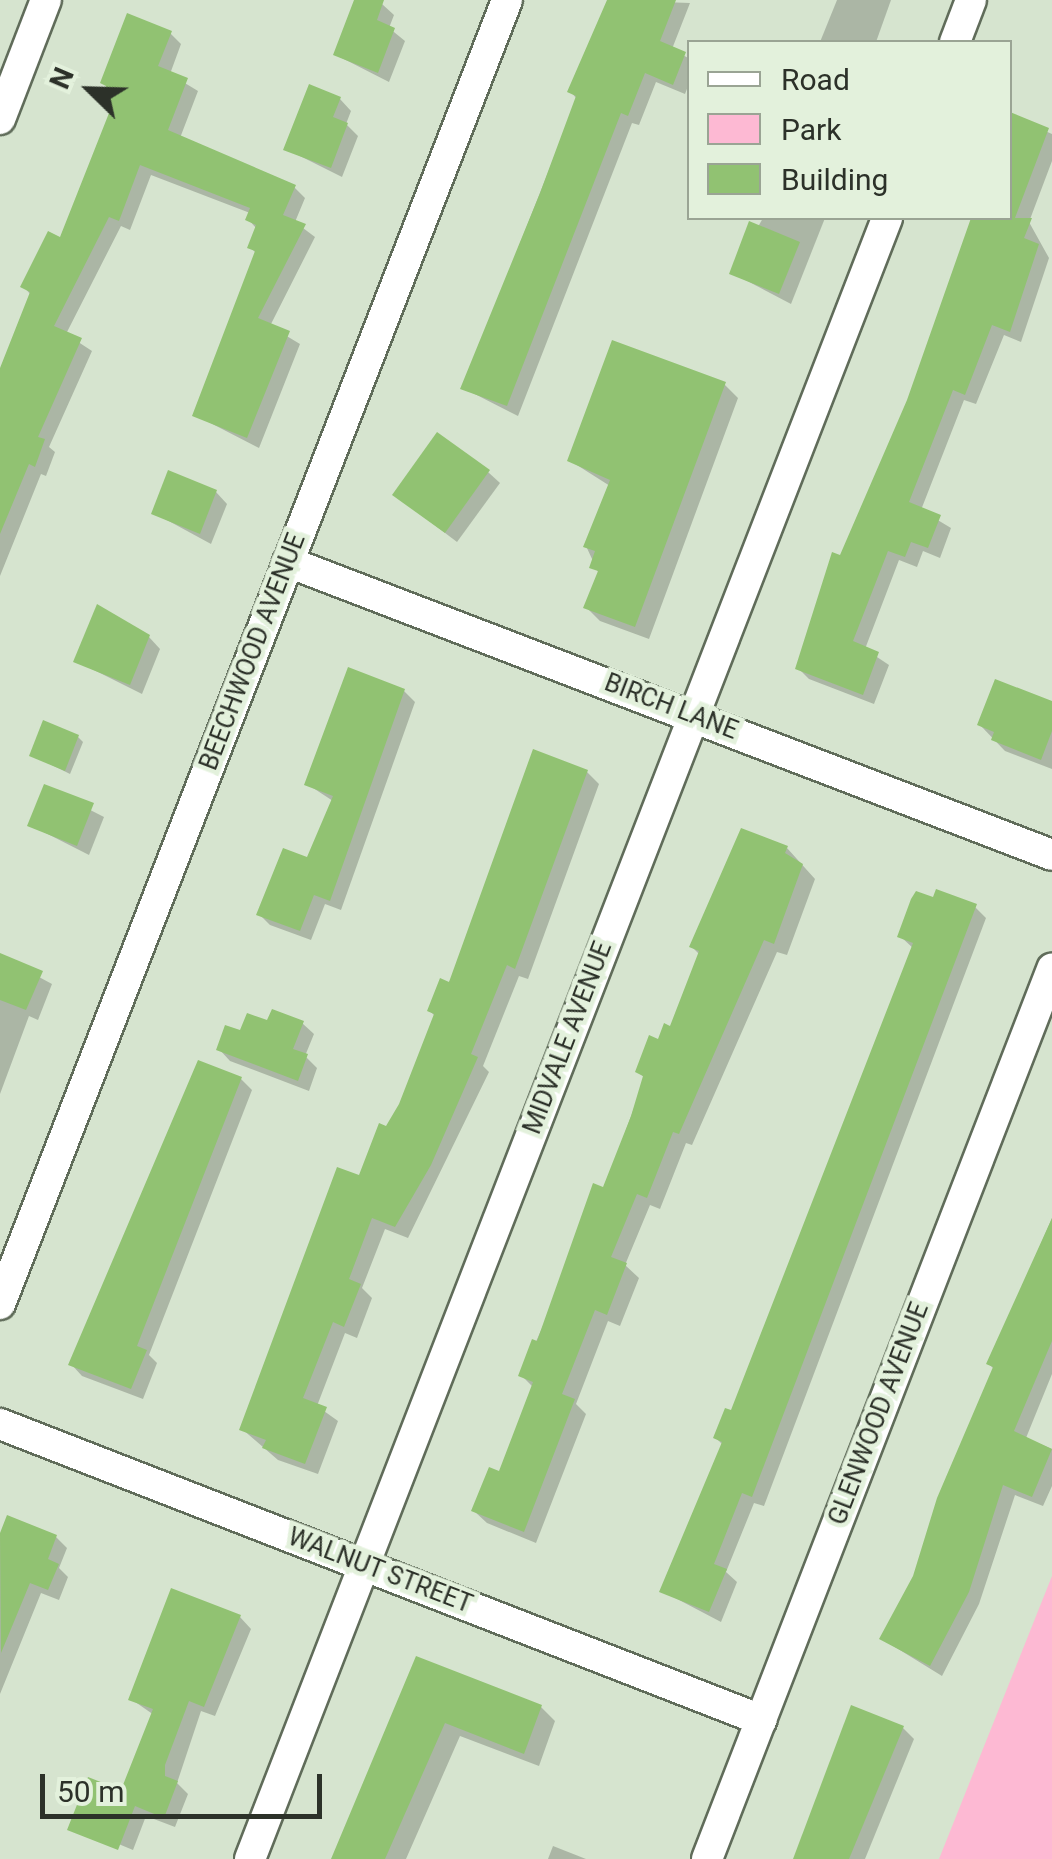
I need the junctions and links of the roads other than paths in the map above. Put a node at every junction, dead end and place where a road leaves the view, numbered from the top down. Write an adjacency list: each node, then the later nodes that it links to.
1 (46, 0): 5 (street)
2 (507, 0): 7 (street, BEECHWOOD AVENUE)
3 (971, 0): 4 (street)
4 (955, 40)
5 (0, 119)
6 (886, 220): 8 (street, MIDVALE AVENUE)
7 (288, 562): 8 (street, BIRCH LANE); 11 (street, BEECHWOOD AVENUE)
8 (694, 715): 9 (street, BIRCH LANE); 13 (street, MIDVALE AVENUE)
9 (1052, 855)
10 (1052, 970): 14 (street, GLENWOOD AVENUE)
11 (0, 1304)
12 (0, 1424): 13 (street, WALNUT STREET)
13 (364, 1565): 14 (street, WALNUT STREET); 15 (street, MIDVALE AVENUE)
14 (761, 1720): 16 (street, GLENWOOD AVENUE)
15 (250, 1859)
16 (706, 1859)

